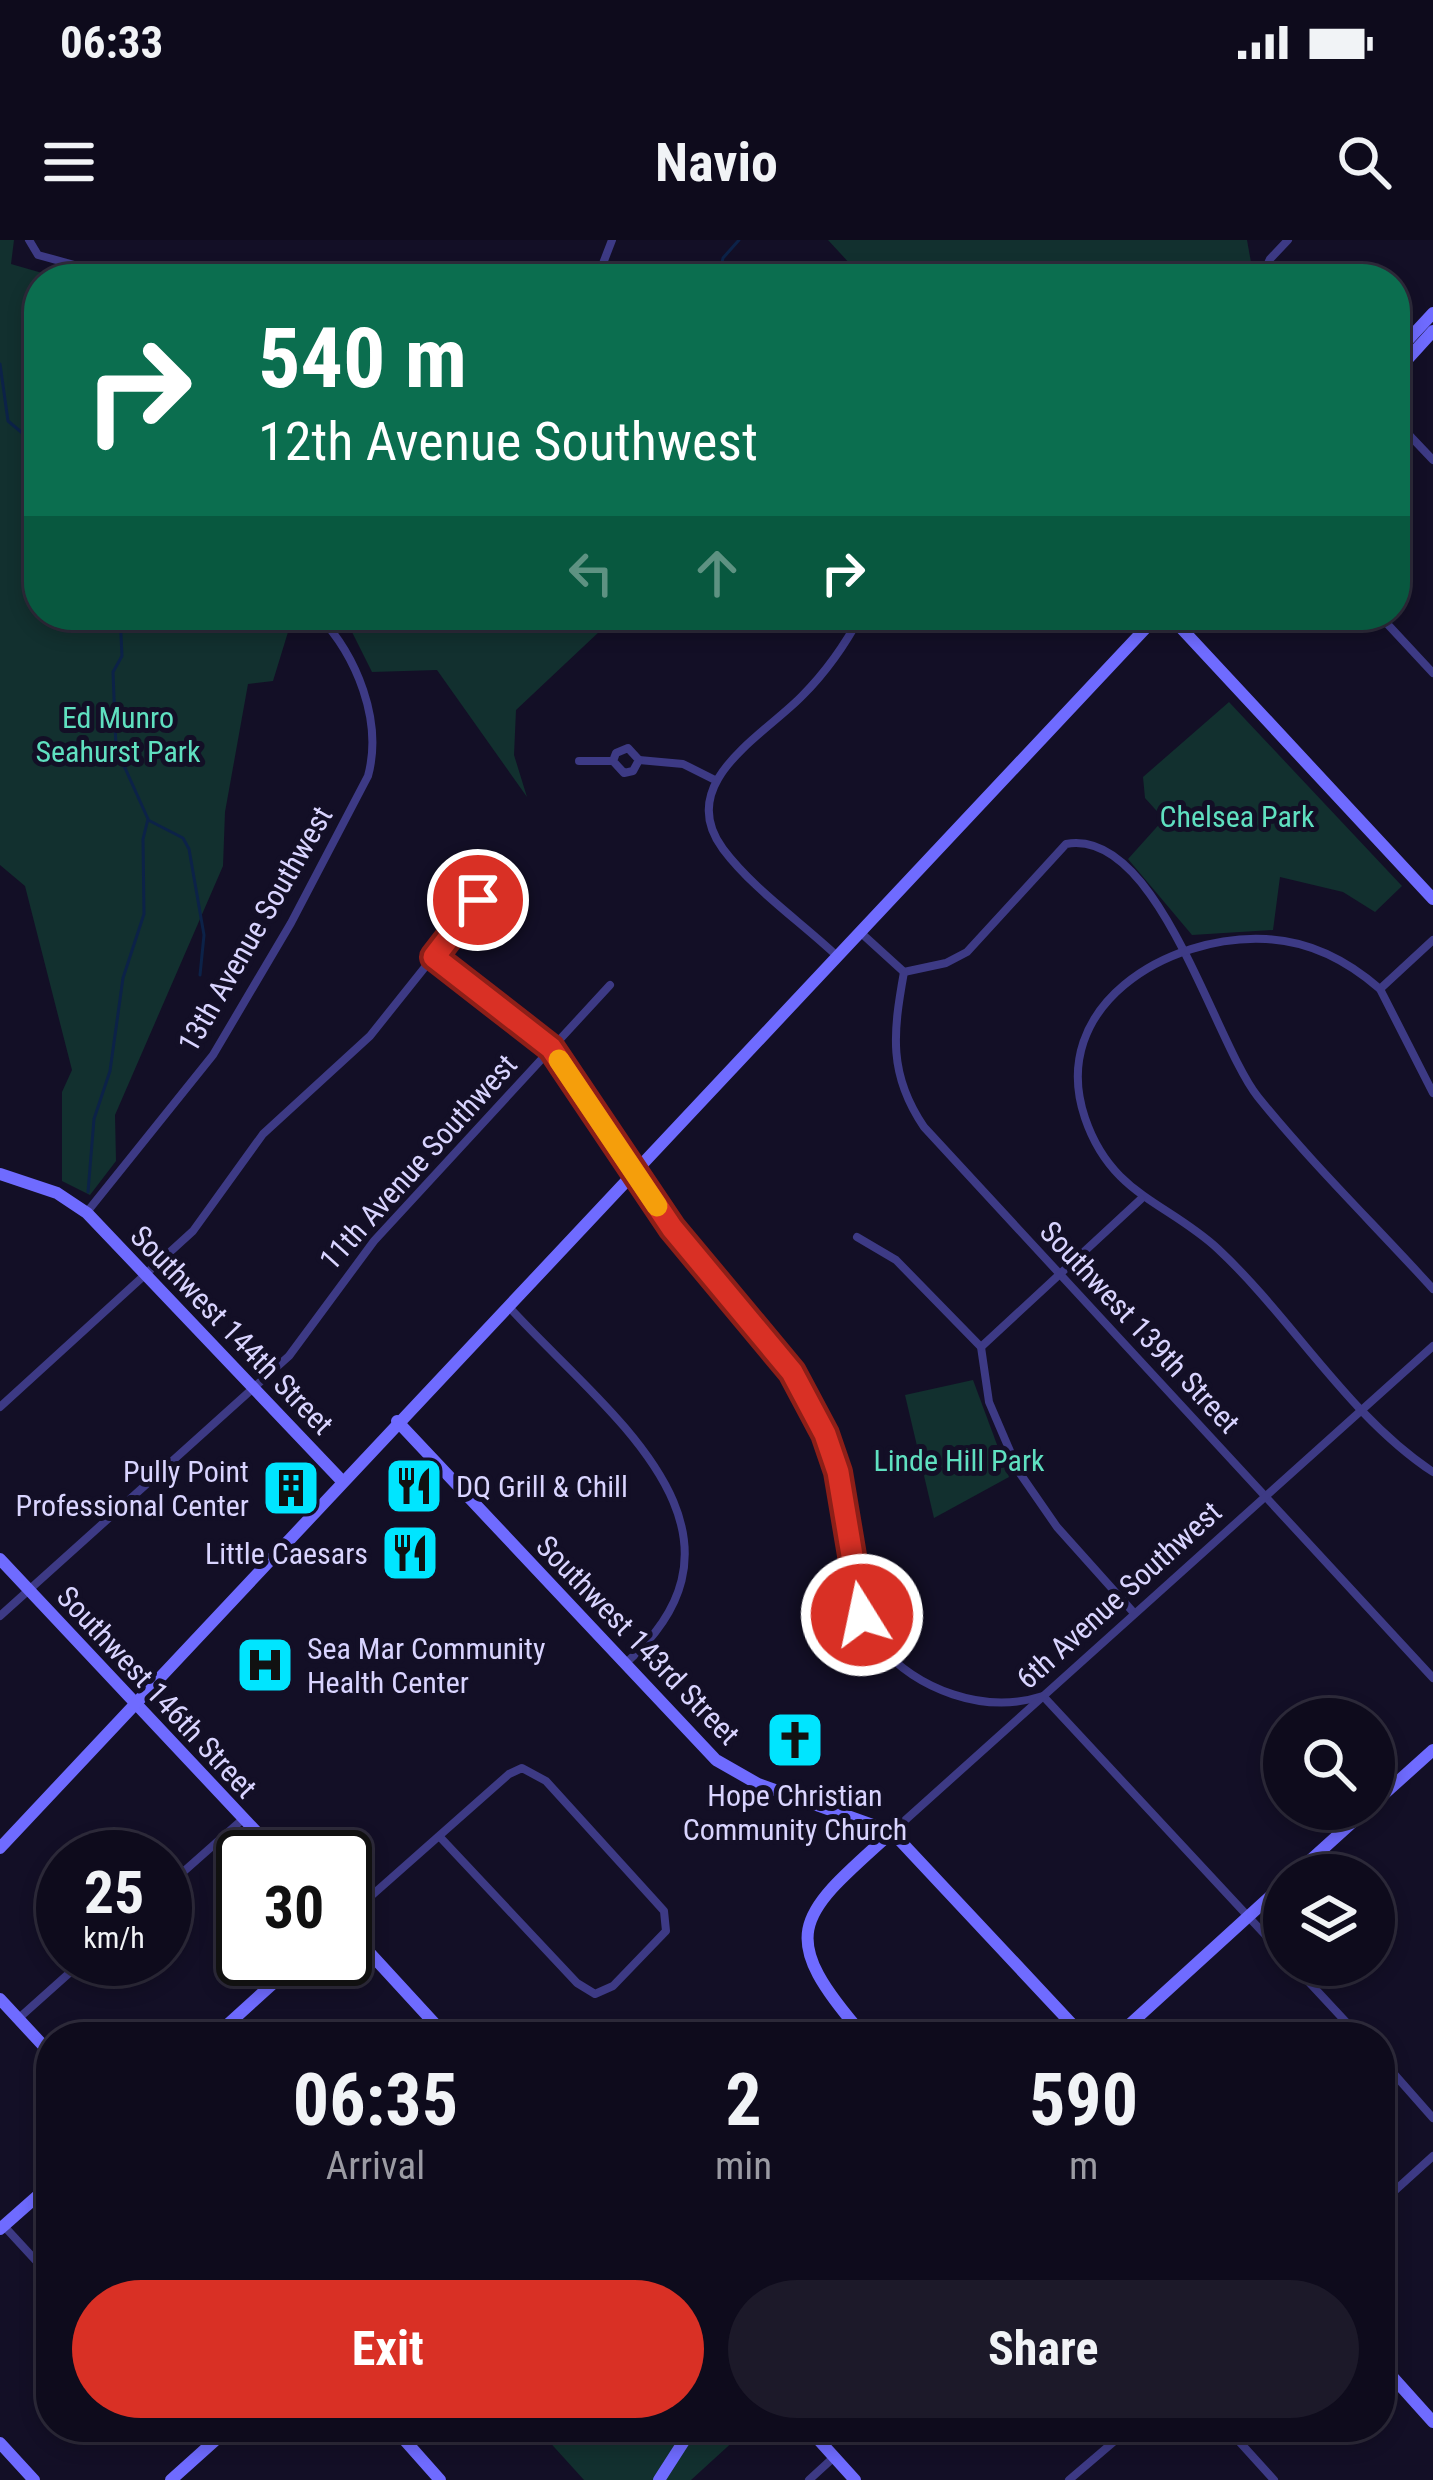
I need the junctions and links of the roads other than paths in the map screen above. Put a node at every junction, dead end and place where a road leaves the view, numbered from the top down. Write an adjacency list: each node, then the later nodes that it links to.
1 (29, 240): 3 (street)
2 (1288, 240): 4 (street)
3 (71, 264)
4 (1268, 264)
5 (1433, 314): 7 (street)
6 (1433, 331): 8 (street)
7 (1410, 338)
8 (1410, 356)
9 (1410, 436): 10 (street)
10 (1433, 460)
11 (330, 630): 36 (street, 13th Avenue Southwest)
12 (853, 630): 20 (street)
13 (1144, 630): 23 (street)
14 (1183, 630): 22 (street)
15 (1393, 630): 16 (street)
16 (1433, 673)
17 (639, 760): 19 (street); 19 (street); 20 (street)
18 (579, 761): 19 (street)
19 (614, 761)
20 (715, 780): 26 (street)
21 (501, 872): 27 (street)
22 (1433, 899)
23 (860, 932): 26 (street); 28 (street)
24 (1433, 940): 30 (street)
25 (1186, 950): 28 (street); 30 (street); 35 (street); 40 (street)
26 (837, 956): 33 (street)
27 (434, 957): 31 (street); 38 (street)
28 (904, 972): 39 (street, Southwest 139th Street)
29 (610, 985): 31 (street, 11th Avenue Southwest)
30 (1380, 989): 32 (street)
31 (551, 1048): 33 (street); 44 (street, 11th Avenue Southwest)
32 (1433, 1093)
33 (633, 1171): 41 (street); 57 (street)
34 (0, 1174): 36 (street, Southwest 144th Street)
35 (1141, 1199): 39 (street); 46 (street)
36 (86, 1213): 38 (street, Southwest 144th Street)
37 (857, 1237): 43 (street)
38 (148, 1276): 44 (street, Southwest 144th Street); 45 (street)
39 (1059, 1276): 43 (street); 50 (street, Southwest 139th Street)
40 (1433, 1289)
41 (507, 1304): 47 (street); 55 (street)
42 (1433, 1346): 46 (street, 6th Avenue Southwest)
43 (981, 1347): 53 (street)
44 (255, 1388): 49 (street, Southwest 144th Street); 52 (street, 11th Avenue Southwest)
45 (0, 1407)
46 (1362, 1407): 48 (street); 50 (street, 6th Avenue Southwest)
47 (397, 1421): 49 (street); 55 (street, Southwest 143rd Street)
48 (1433, 1472)
49 (342, 1481): 58 (street)
50 (1264, 1495): 53 (street, 6th Avenue Southwest); 56 (street, Southwest 139th Street)
51 (0, 1558): 52 (street, Southwest 146th Street)
52 (29, 1591): 54 (street, 11th Avenue Southwest); 58 (street, Southwest 146th Street)
53 (1134, 1613): 57 (street, 6th Avenue Southwest)
54 (0, 1616)
55 (625, 1664): 64 (street, Southwest 143rd Street)
56 (1433, 1678)
57 (1043, 1696): 64 (street, 6th Avenue Southwest); 71 (street)
58 (133, 1702): 61 (street, Southwest 146th Street); 66 (street)
59 (1433, 1750): 60 (street)
60 (1395, 1784)
61 (244, 1818): 62 (street, Southwest 146th Street); 68 (street)
62 (255, 1830)
63 (1344, 1830): 67 (street)
64 (892, 1832): 81 (street, 6th Avenue Southwest); 82 (street, Southwest 143rd Street)
65 (439, 1836): 65 (street); 69 (street)
66 (0, 1848)
67 (1317, 1854)
68 (192, 1864)
69 (372, 1898)
70 (1263, 1903): 71 (street)
71 (1249, 1916): 72 (street); 83 (street)
72 (1263, 1932)
73 (372, 1953): 80 (street)
74 (54, 1986): 78 (street)
75 (270, 1986): 79 (street)
76 (1313, 1986): 84 (street)
77 (0, 1999): 78 (street)
78 (18, 2018): 85 (street)
79 (231, 2022)
80 (434, 2022)
81 (852, 2022)
82 (1070, 2022)
83 (1132, 2022)
84 (1346, 2022)
85 (36, 2038)
86 (1395, 2075): 87 (street)
87 (1433, 2118)
88 (1433, 2156): 89 (street)
89 (1395, 2190)
90 (36, 2197): 91 (street)
91 (1, 2226): 92 (street)
92 (36, 2262)
93 (1395, 2379): 94 (street)
94 (1433, 2422)
95 (204, 2442): 103 (street)
96 (213, 2442): 103 (street)
97 (406, 2442): 107 (street)
98 (683, 2442): 108 (street)
99 (821, 2442): 104 (street)
100 (1113, 2442): 111 (street)
101 (1240, 2442): 112 (street)
102 (0, 2443): 105 (street)
103 (208, 2446): 106 (street)
104 (835, 2457): 109 (street); 110 (street)
105 (34, 2480)
106 (171, 2480)
107 (440, 2480)
108 (659, 2480)
109 (809, 2480)
110 (855, 2480)
111 (1069, 2480)
112 (1274, 2480)

